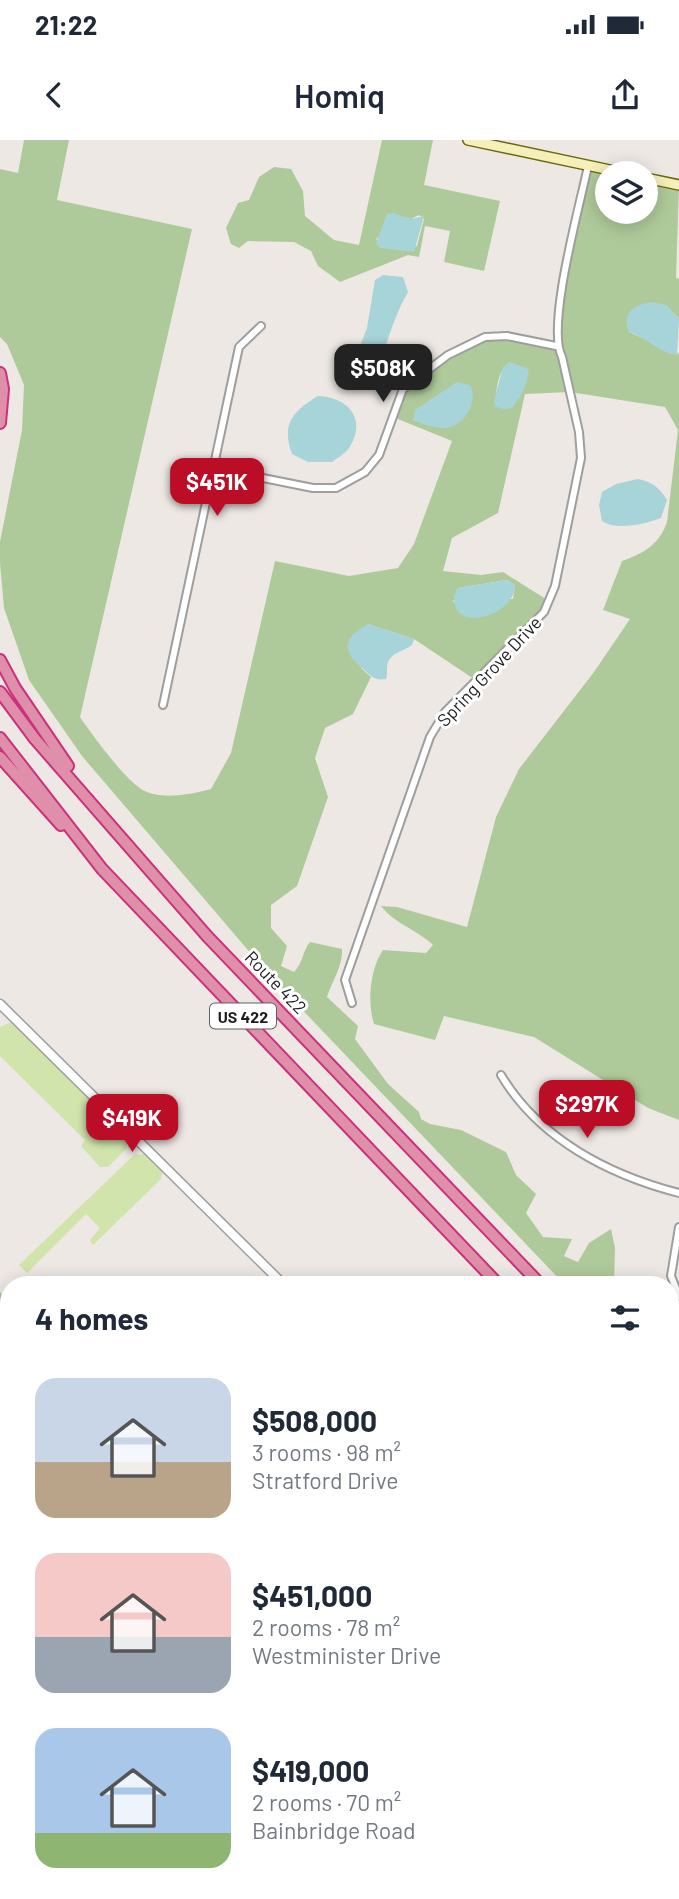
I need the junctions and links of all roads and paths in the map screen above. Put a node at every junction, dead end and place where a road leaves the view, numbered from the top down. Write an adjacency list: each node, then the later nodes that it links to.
1 (468, 140): 2 (main road)
2 (588, 166): 3 (main road); 7 (street, Spring Grove Drive)
3 (595, 167)
4 (658, 181): 5 (main road)
5 (679, 185)
6 (261, 326): 10 (street)
7 (556, 346): 10 (street); 18 (street, Spring Grove Drive)
8 (0, 373): 9 (highway)
9 (0, 423)
10 (213, 468): 13 (street)
11 (0, 660): 17 (highway)
12 (0, 692): 17 (highway, Route 422 / US 422)
13 (163, 705)
14 (0, 738): 16 (highway, US 422)
15 (0, 757): 16 (highway)
16 (103, 869): 24 (highway, US 422)
17 (163, 886): 25 (highway, Route 422 / US 422)
18 (352, 1003)
19 (0, 1004): 23 (street)
20 (501, 1075): 21 (street)
21 (679, 1193)
22 (679, 1227): 26 (street)
23 (275, 1276)
24 (490, 1276)
25 (532, 1276)
26 (671, 1276)

